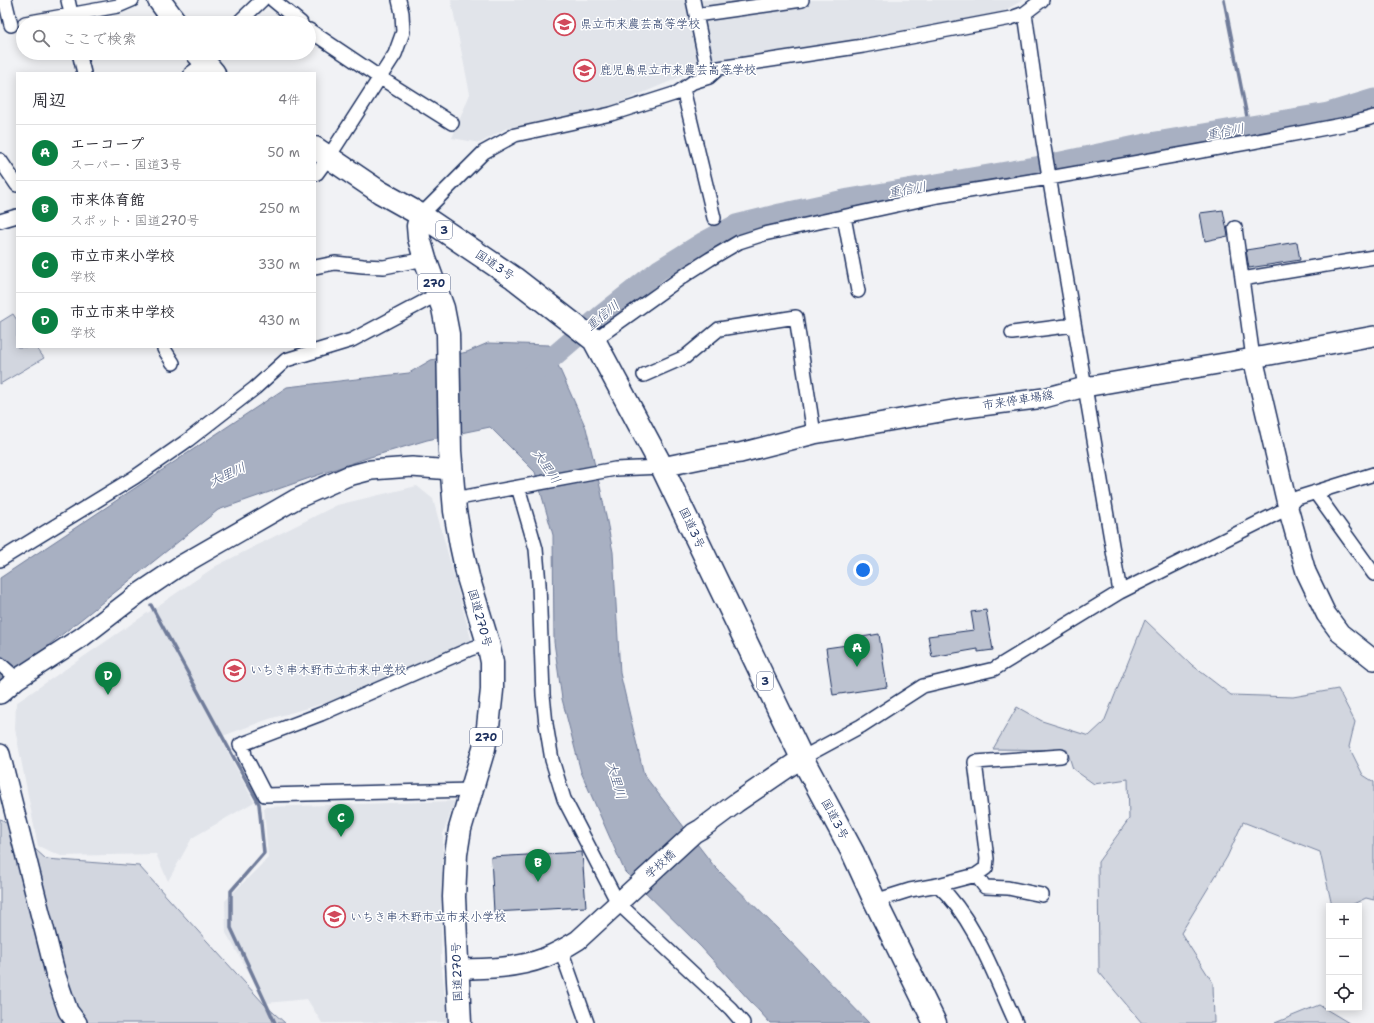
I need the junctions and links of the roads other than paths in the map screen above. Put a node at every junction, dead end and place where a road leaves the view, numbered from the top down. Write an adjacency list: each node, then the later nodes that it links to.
1 (5, 0): 18 (street)
2 (68, 0): 13 (street)
3 (132, 0): 14 (street)
4 (160, 0): 15 (highway)
5 (262, 0): 16 (street)
6 (273, 0): 17 (street)
7 (399, 0): 22 (street)
8 (693, 0): 12 (street)
9 (802, 0): 12 (street)
10 (1042, 0): 11 (street)
11 (1025, 13): 23 (street); 29 (street)
12 (696, 15): 23 (street)
13 (71, 16)
14 (83, 16)
15 (171, 16)
16 (245, 16)
17 (292, 16)
18 (15, 25)
19 (316, 35): 22 (street)
20 (81, 60): 21 (street)
21 (84, 72)
22 (379, 77): 26 (street); 28 (street)
23 (709, 77): 24 (street)
24 (682, 89): 31 (street); 34 (street)
25 (1374, 117): 29 (street)
26 (452, 123)
27 (0, 160): 30 (street)
28 (319, 160): 31 (highway, 国道3号 / 3)
29 (1049, 178): 33 (street); 43 (street)
30 (16, 184)
31 (421, 215): 38 (highway, 国道270号 / 270); 46 (highway, 国道3号 / 3)
32 (16, 216): 35 (street)
33 (844, 217): 41 (street); 46 (street)
34 (714, 218)
35 (0, 221)
36 (1235, 228): 40 (street)
37 (1374, 257): 40 (street)
38 (425, 259): 39 (street); 42 (highway, 国道270号 / 270)
39 (316, 267)
40 (1242, 279): 48 (street)
41 (858, 291)
42 (438, 294): 53 (highway, 国道270号 / 270); 60 (street)
43 (1074, 325): 44 (street); 51 (street)
44 (1012, 334)
45 (1374, 336): 48 (street, 市来停車場線)
46 (594, 340): 54 (highway, 国道3号 / 3)
47 (164, 348): 49 (street)
48 (1253, 358): 51 (street, 市来停車場線); 59 (street)
49 (173, 362)
50 (644, 375): 52 (street)
51 (1085, 387): 52 (street, 市来停車場線); 62 (street)
52 (814, 434): 54 (street, 市来停車場線)
53 (451, 461): 58 (highway, 国道270号 / 270); 66 (street)
54 (662, 468): 56 (street); 70 (highway, 国道3号 / 3)
55 (1374, 474): 57 (street)
56 (521, 486): 58 (street); 75 (street)
57 (1315, 492): 59 (street); 61 (street)
58 (454, 498): 63 (highway, 国道270号 / 270)
59 (1288, 508): 62 (street); 64 (street)
60 (0, 560)
61 (1374, 574)
62 (1120, 592): 70 (street)
63 (488, 642): 71 (highway, 国道270号 / 270); 71 (street)
64 (1374, 660)
65 (0, 664): 66 (street)
66 (16, 678): 67 (street)
67 (0, 694)
68 (0, 754): 79 (street)
69 (1061, 756): 72 (street)
70 (802, 758): 75 (street, 学校橋); 76 (highway, 国道3号 / 3)
71 (472, 790): 78 (highway, 国道270号 / 270)
72 (976, 875): 73 (street); 74 (street)
73 (938, 885): 76 (street); 84 (street)
74 (1042, 895)
75 (622, 899): 77 (street, 学校橋); 82 (street)
76 (875, 901): 83 (highway, 国道3号 / 3)
77 (561, 950): 78 (street, 学校橋); 81 (street)
78 (458, 969): 80 (highway, 国道270号 / 270)
79 (77, 1023)
80 (460, 1023)
81 (587, 1023)
82 (743, 1023)
83 (935, 1023)
84 (1016, 1023)

